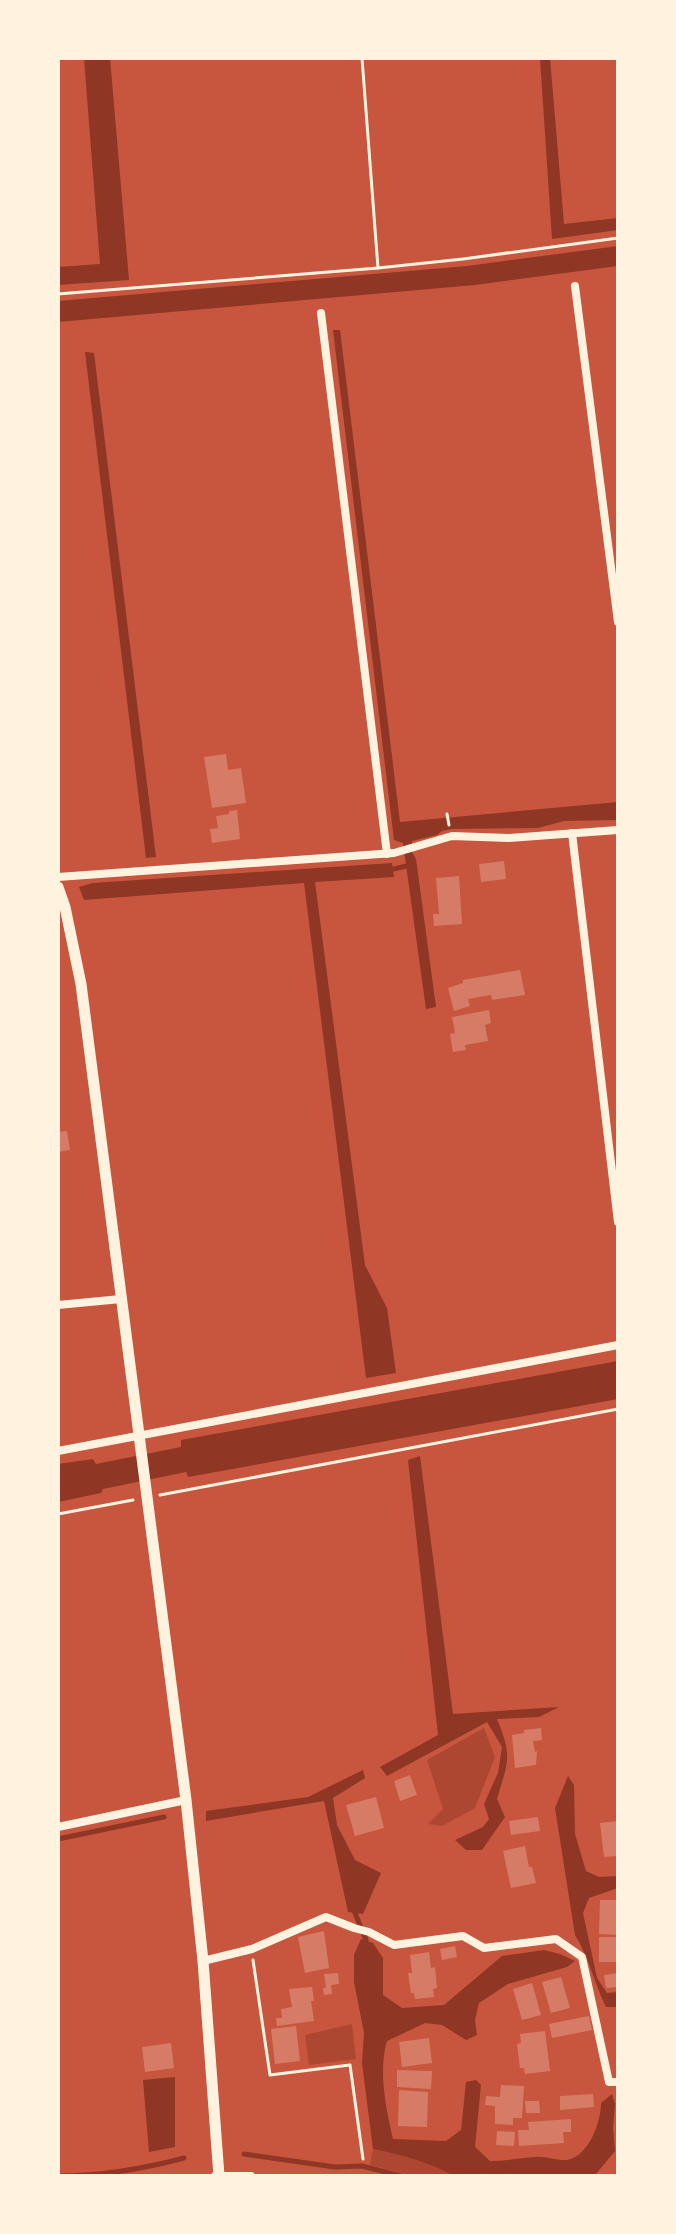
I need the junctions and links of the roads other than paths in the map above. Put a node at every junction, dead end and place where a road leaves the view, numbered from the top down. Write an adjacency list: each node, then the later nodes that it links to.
1 (575, 286): 3 (street)
2 (321, 313): 7 (street)
3 (614, 573): 4 (street)
4 (618, 622)
5 (618, 830): 6 (street)
6 (572, 833): 7 (street); 10 (street)
7 (387, 854): 8 (street)
8 (58, 877)
9 (58, 887): 11 (street)
10 (618, 1222)
11 (121, 1299): 12 (street); 14 (street)
12 (58, 1305)
13 (618, 1345): 14 (street)
14 (138, 1436): 15 (street); 16 (street)
15 (58, 1451)
16 (186, 1800): 17 (street); 18 (street)
17 (58, 1827)
18 (203, 1961): 19 (street); 20 (street)
19 (618, 2082)
20 (217, 2176): 21 (street)
21 (251, 2176)

